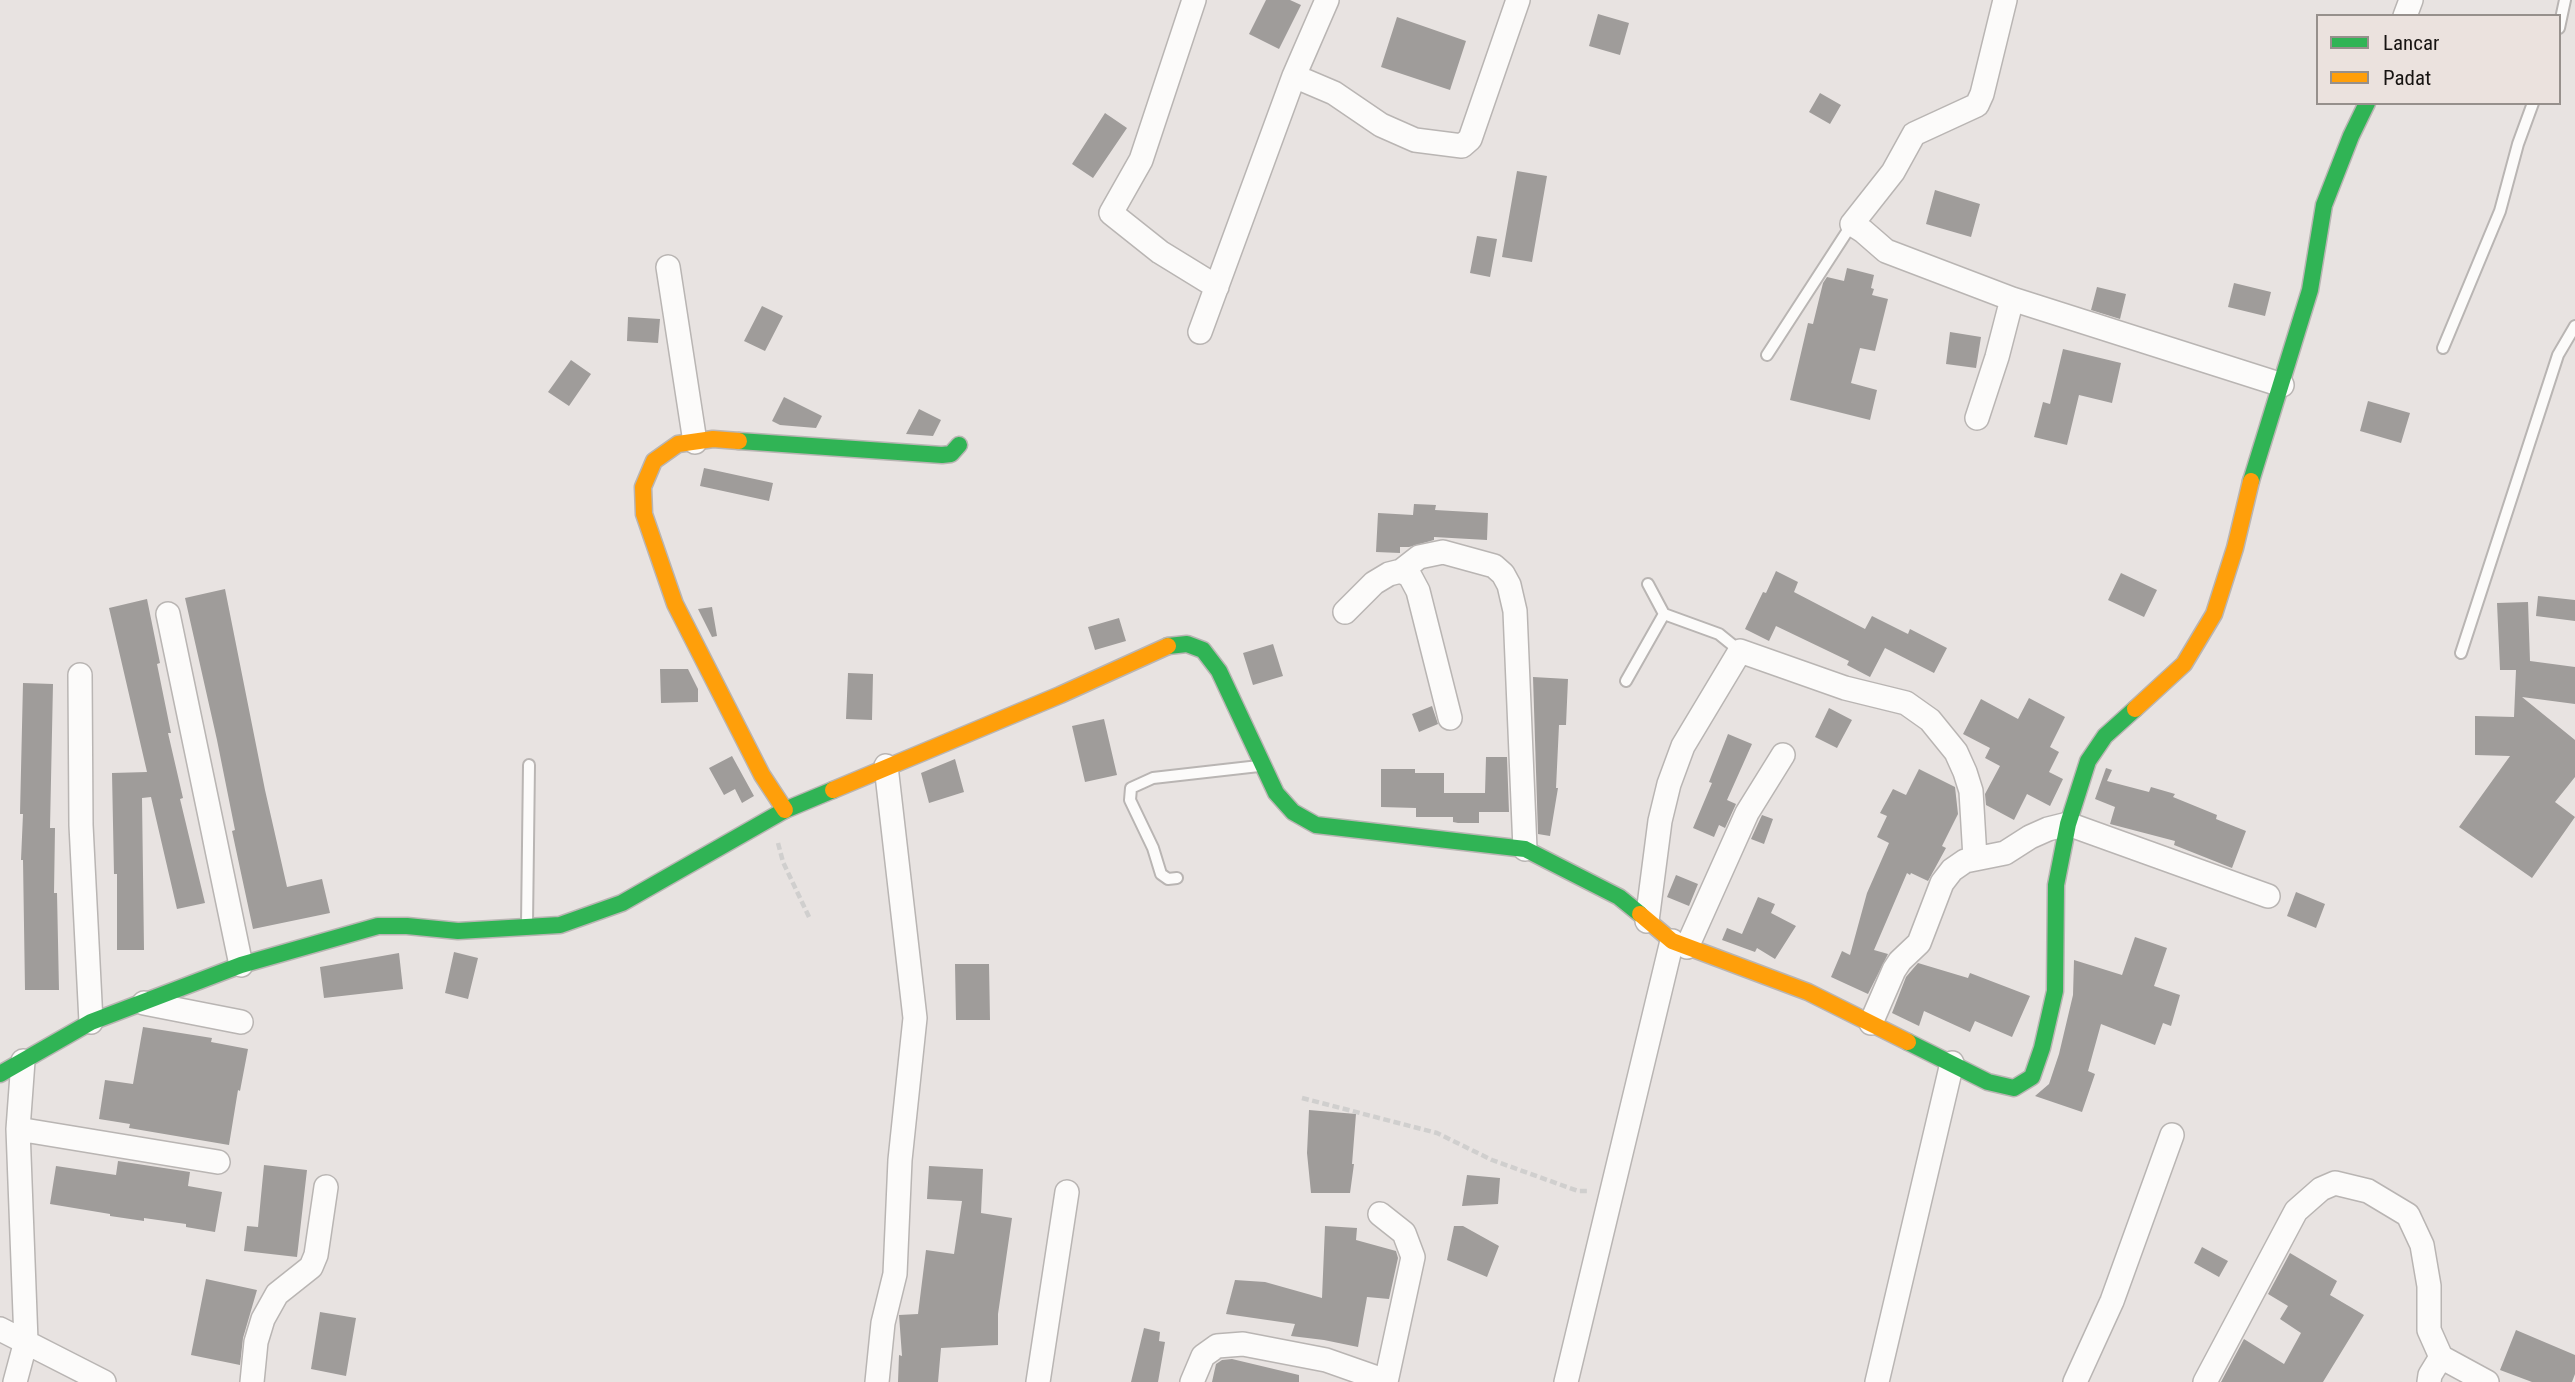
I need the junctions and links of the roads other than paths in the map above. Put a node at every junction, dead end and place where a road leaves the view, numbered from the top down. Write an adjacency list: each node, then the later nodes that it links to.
1 (1195, 0): 12 (street)
2 (1327, 0): 7 (street)
3 (1518, 0): 7 (street)
4 (2005, 0): 10 (street)
5 (2565, 0): 6 (lane)
6 (2561, 19)
7 (1294, 76): 12 (street)
8 (2366, 105): 18 (street)
9 (2532, 105): 16 (lane)
10 (1852, 224): 13 (street); 17 (lane)
11 (667, 267): 20 (street)
12 (1217, 287): 15 (street)
13 (2012, 299): 18 (street); 19 (street)
14 (2575, 326): 28 (lane)
15 (1200, 332)
16 (2443, 348)
17 (1767, 355)
18 (2282, 384): 37 (street)
19 (1978, 418)
20 (695, 442): 21 (street); 36 (street)
21 (959, 445)
22 (1401, 571): 24 (street); 31 (street); 38 (street)
23 (1648, 584): 26 (lane)
24 (1345, 612)
25 (168, 614): 45 (street)
26 (1664, 614): 27 (lane); 30 (lane)
27 (1740, 651): 39 (street); 42 (street)
28 (2461, 653)
29 (80, 676): 47 (street)
30 (1626, 681)
31 (1450, 718)
32 (1783, 755): 44 (street)
33 (529, 765): 43 (lane)
34 (1262, 765): 35 (street); 38 (street); 40 (lane)
35 (886, 766): 36 (street); 65 (street)
36 (785, 810): 43 (street)
37 (2068, 824): 39 (street); 41 (street); 51 (street)
38 (1525, 849): 42 (street)
39 (1975, 858): 49 (street)
40 (1177, 878)
41 (2268, 896)
42 (1647, 921): 44 (street)
43 (527, 927): 45 (street)
44 (1680, 944): 49 (street); 69 (street)
45 (242, 965): 46 (street)
46 (144, 1003): 47 (street); 48 (street)
47 (90, 1022): 50 (street)
48 (241, 1023)
49 (1871, 1023): 51 (street)
50 (23, 1061): 52 (street); 53 (street)
51 (1952, 1063): 70 (street)
52 (0, 1074)
53 (18, 1129): 55 (street); 60 (street)
54 (2172, 1135): 71 (street)
55 (218, 1162)
56 (326, 1187): 64 (street)
57 (1067, 1192): 66 (street)
58 (1380, 1214): 68 (street)
59 (0, 1329): 60 (street)
60 (26, 1341): 62 (street); 63 (street)
61 (2441, 1357): 72 (street); 73 (street); 74 (street)
62 (15, 1382)
63 (104, 1382)
64 (252, 1382)
65 (877, 1382)
66 (1038, 1382)
67 (1192, 1382): 68 (street)
68 (1386, 1382)
69 (1566, 1382)
70 (1877, 1382)
71 (2076, 1382)
72 (2205, 1382)
73 (2429, 1382)
74 (2487, 1382)

